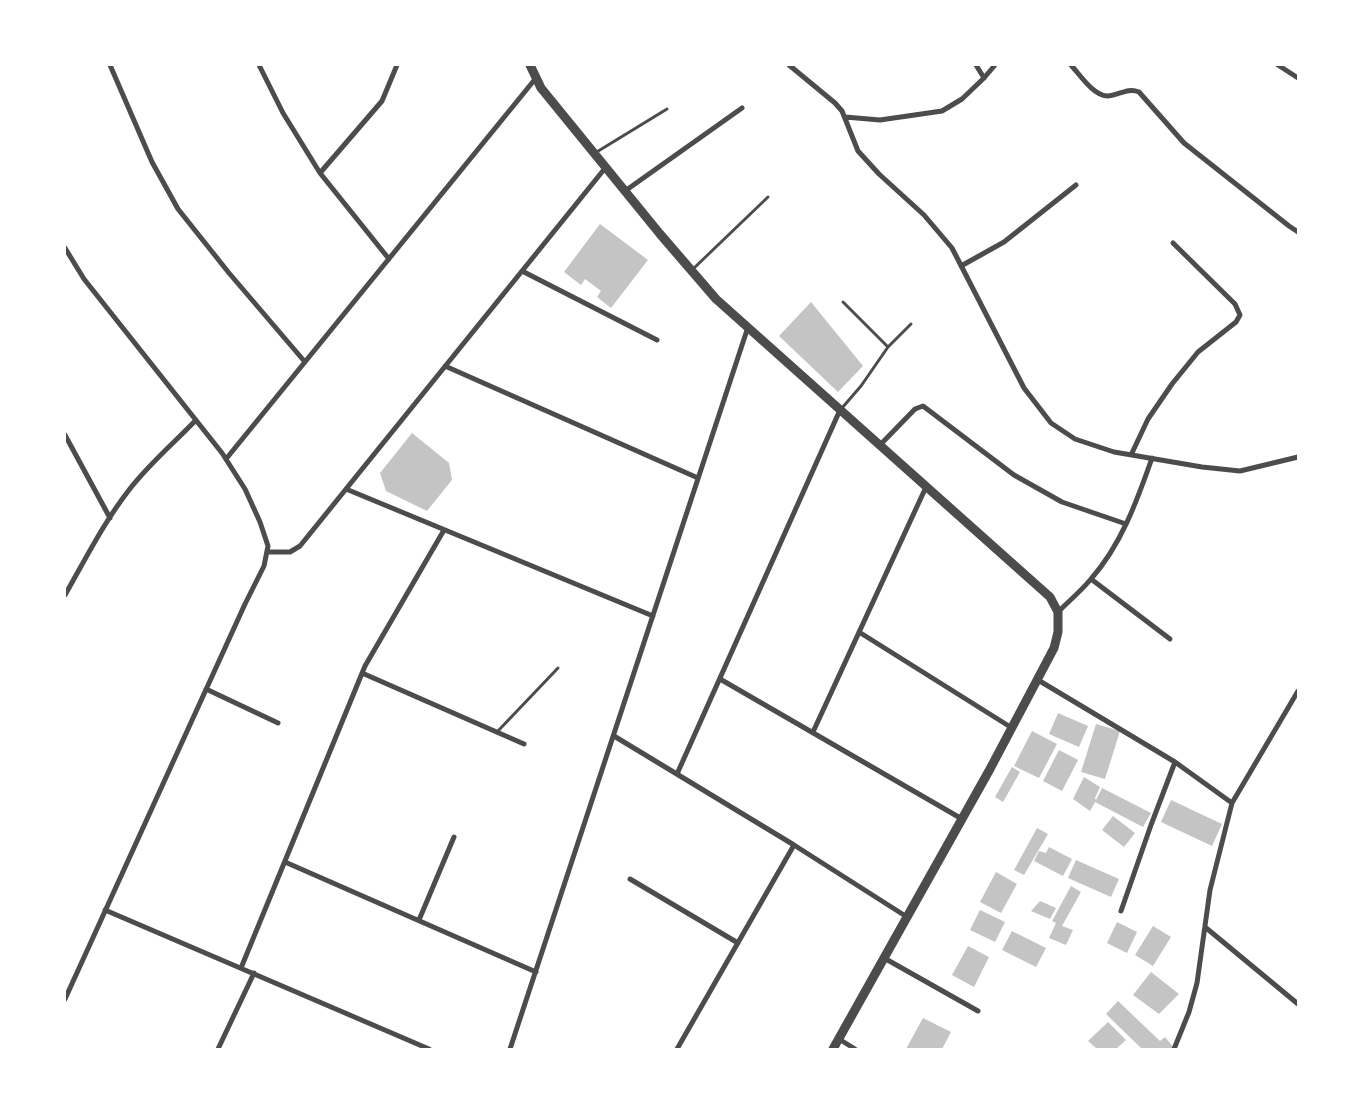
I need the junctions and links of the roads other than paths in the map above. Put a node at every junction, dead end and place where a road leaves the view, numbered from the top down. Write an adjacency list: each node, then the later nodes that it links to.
1 (110, 65): 34 (street)
2 (259, 65): 18 (street)
3 (397, 65): 18 (street)
4 (530, 65): 10 (street)
5 (790, 65): 15 (street)
6 (976, 65): 11 (street)
7 (994, 65): 11 (street)
8 (1071, 65): 22 (street)
9 (1278, 65): 12 (street)
10 (536, 78): 16 (street); 25 (street)
11 (984, 78): 15 (street)
12 (1298, 78)
13 (742, 108): 20 (street)
14 (667, 109): 16 (lane)
15 (845, 117): 26 (street)
16 (594, 153): 17 (street)
17 (606, 167): 20 (street); 28 (street)
18 (320, 172): 25 (street)
19 (1076, 185): 26 (street)
20 (625, 191): 27 (street)
21 (768, 197): 27 (lane)
22 (1298, 232)
23 (1173, 243): 40 (street)
24 (65, 248): 37 (street)
25 (389, 259): 34 (street)
26 (961, 266): 40 (street)
27 (691, 270): 31 (street)
28 (522, 271): 32 (street); 35 (street)
29 (842, 302): 33 (lane)
30 (911, 324): 33 (lane)
31 (748, 327): 36 (street); 44 (street)
32 (657, 340)
33 (888, 347): 36 (lane)
34 (305, 362): 43 (street)
35 (445, 366): 44 (street); 46 (street)
36 (840, 410): 39 (street); 59 (street)
37 (196, 420): 43 (street); 47 (street)
38 (65, 435): 47 (street)
39 (880, 446): 45 (street); 48 (street)
40 (1131, 455): 42 (street)
41 (1298, 457): 42 (street)
42 (1152, 458): 48 (street)
43 (226, 459): 50 (street)
44 (698, 478): 54 (street)
45 (926, 487): 53 (street); 55 (street)
46 (346, 489): 49 (street); 50 (street)
47 (110, 518): 52 (street)
48 (1126, 524): 51 (street)
49 (444, 530): 54 (street); 58 (street)
50 (267, 552): 61 (street)
51 (1091, 579): 53 (street); 56 (street)
52 (66, 592)
53 (1058, 612): 60 (street)
54 (653, 616): 67 (street)
55 (859, 632): 64 (street); 66 (street)
56 (1170, 640)
57 (558, 668): 65 (lane)
58 (362, 673): 65 (street); 75 (street)
59 (720, 679): 66 (street); 70 (street)
60 (1038, 680): 64 (street); 69 (street)
61 (206, 689): 63 (street); 77 (street)
62 (1298, 692): 71 (street)
63 (278, 723)
64 (1012, 728): 72 (street)
65 (497, 732): 68 (street)
66 (813, 732): 72 (street)
67 (614, 736): 70 (street); 85 (street)
68 (524, 744)
69 (1176, 762): 71 (street); 78 (street)
70 (677, 774): 74 (street)
71 (1232, 803): 81 (street)
72 (962, 819): 79 (street)
73 (454, 837): 80 (street)
74 (794, 845): 79 (street); 82 (street)
75 (285, 862): 80 (street); 84 (street)
76 (630, 879): 82 (street)
77 (105, 910): 84 (street); 87 (street)
78 (1121, 912)
79 (907, 917): 83 (street)
80 (419, 920): 85 (street)
81 (1205, 927): 88 (street); 97 (street)
82 (738, 943): 94 (street)
83 (884, 958): 89 (street); 90 (street)
84 (241, 968): 86 (street)
85 (536, 972): 93 (street)
86 (254, 974): 91 (street); 92 (street)
87 (65, 999)
88 (1298, 1004)
89 (978, 1011)
90 (839, 1039): 95 (street); 96 (street)
91 (218, 1049)
92 (429, 1049)
93 (510, 1049)
94 (677, 1049)
95 (833, 1049)
96 (854, 1049)
97 (1175, 1049)

